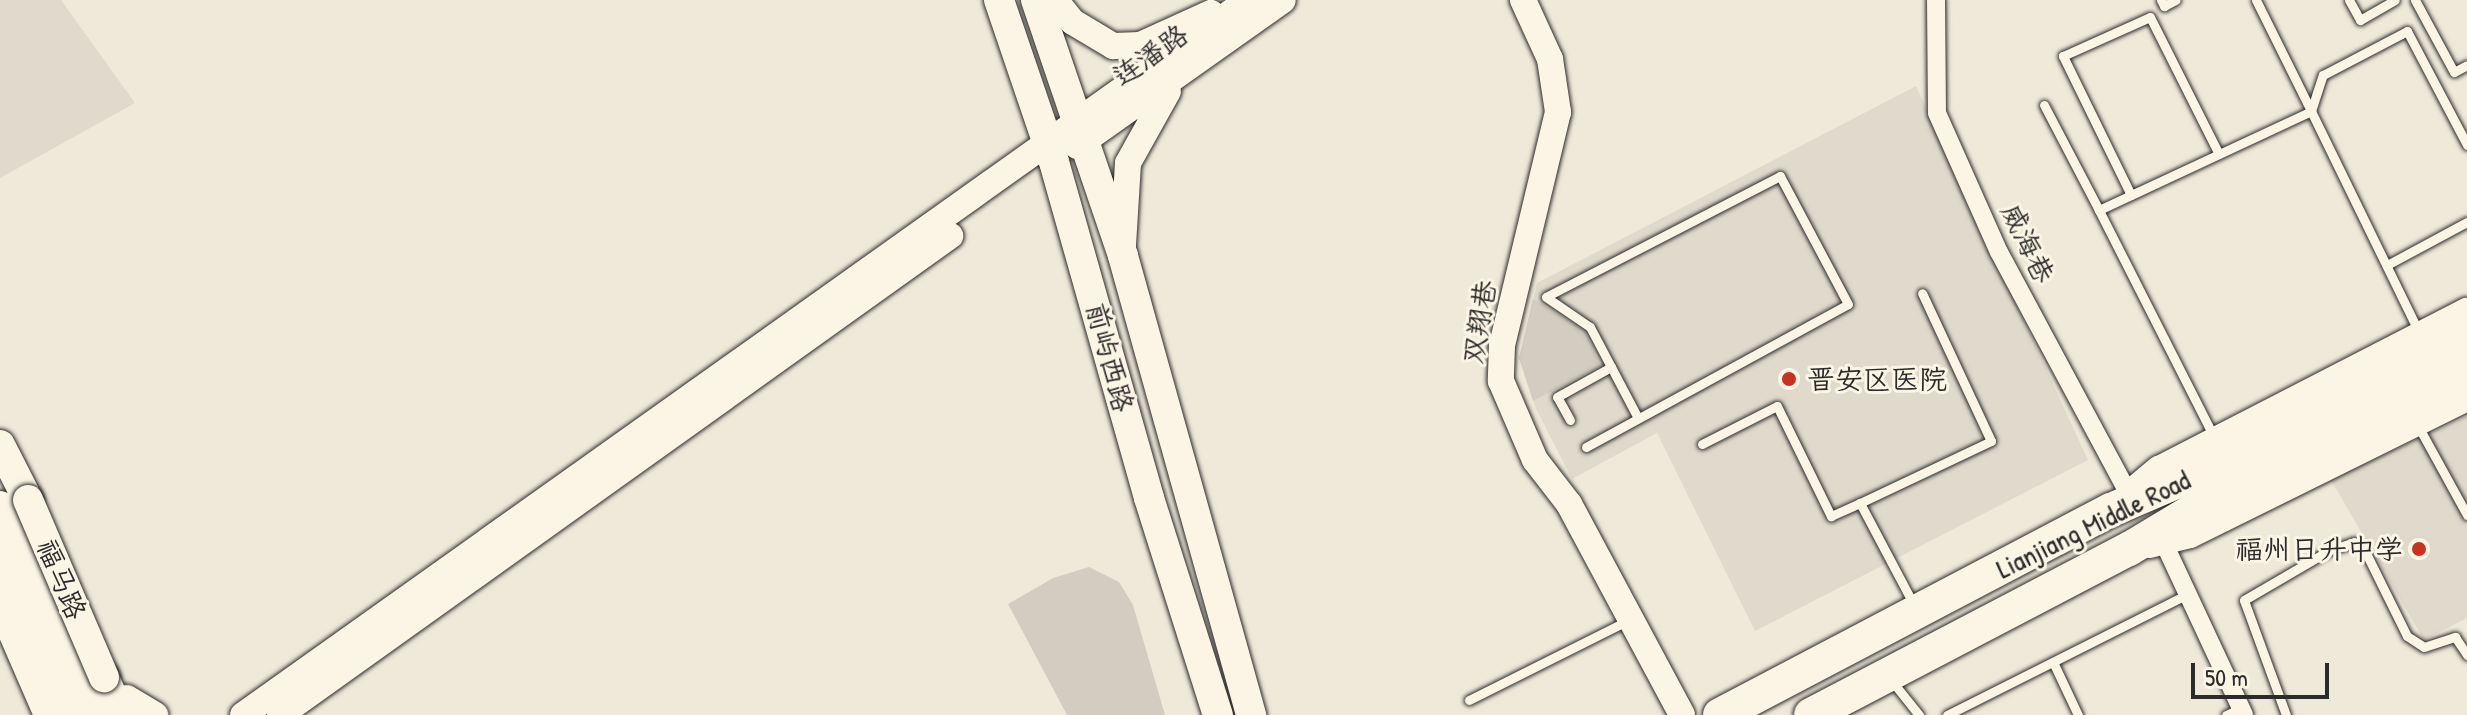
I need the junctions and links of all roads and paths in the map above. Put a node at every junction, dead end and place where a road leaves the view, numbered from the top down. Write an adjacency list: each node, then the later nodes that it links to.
1 (999, 0): 21 (main road, 前屿西路)
2 (1036, 0): 19 (main road, 前屿西路)
3 (1055, 0): 4 (main road)
4 (1240, 0)
5 (1248, 0): 19 (main road, 连潘路)
6 (1283, 0): 16 (main road, 连潘路)
7 (1523, 0): 53 (main road, 双翔巷)
8 (1936, 0): 43 (street, 威海巷)
9 (2161, 0): 10 (lane)
10 (2176, 0)
11 (2256, 0): 18 (lane)
12 (2349, 0): 13 (lane)
13 (2395, 0)
14 (2415, 0): 15 (lane)
15 (2467, 65)
16 (1181, 73): 19 (main road, 连潘路); 26 (main road)
17 (2044, 105): 24 (lane)
18 (2311, 111): 20 (lane); 22 (lane); 27 (lane)
19 (1081, 132): 21 (main road, 连潘路); 26 (main road, 前屿西路)
20 (2467, 145)
21 (1051, 153): 63 (main road); 64 (main road); 65 (main road, 前屿西路)
22 (2219, 154): 23 (lane); 23 (lane)
23 (2131, 195): 24 (lane)
24 (2099, 210): 42 (lane)
25 (2467, 222): 27 (lane)
26 (1123, 256): 66 (main road, 前屿西路)
27 (2387, 265): 30 (lane)
28 (1922, 293): 45 (lane)
29 (2467, 311): 30 (main road)
30 (2421, 335): 42 (main road)
31 (2467, 337): 42 (highway, Lianjiang Middle Road)
32 (2467, 366): 42 (highway, Lianjiang Middle Road)
33 (1611, 367): 35 (lane); 35 (lane); 36 (lane)
34 (2467, 398): 37 (main road)
35 (1638, 418): 41 (lane)
36 (1570, 420)
37 (2417, 424): 46 (lane); 47 (main road)
38 (0, 437): 58 (main road)
39 (1702, 444): 45 (lane)
40 (0, 445): 44 (main road, 福马路)
41 (1586, 447)
42 (2227, 461): 43 (highway, Lianjiang Middle Road); 48 (highway, Lianjiang Middle Road)
43 (2120, 502): 52 (highway, Lianjiang Middle Road)
44 (14, 503): 58 (main road, 福马路, bridge); 61 (main road, 福马路)
45 (1860, 503): 52 (lane)
46 (2467, 515)
47 (2163, 541): 48 (main road); 50 (street)
48 (2129, 549): 56 (highway, Lianjiang Middle Road)
49 (0, 553): 59 (highway)
50 (2188, 594): 55 (lane); 60 (street)
51 (0, 607): 59 (main road)
52 (1918, 613): 68 (highway, Lianjiang Middle Road)
53 (1629, 620): 57 (lane); 67 (main road, 双翔巷)
54 (2467, 655): 73 (lane)
55 (2053, 662): 71 (lane); 72 (lane)
56 (1888, 676): 69 (highway, Lianjiang Middle Road); 70 (lane)
57 (1469, 700)
58 (128, 709): 62 (main road)
59 (52, 713)
60 (2237, 713)
61 (92, 715)
62 (155, 715)
63 (243, 715)
64 (280, 715)
65 (1218, 715)
66 (1251, 715)
67 (1682, 715)
68 (1720, 715)
69 (1811, 715)
70 (1919, 715)
71 (1947, 715)
72 (2078, 715)
73 (2286, 715)

